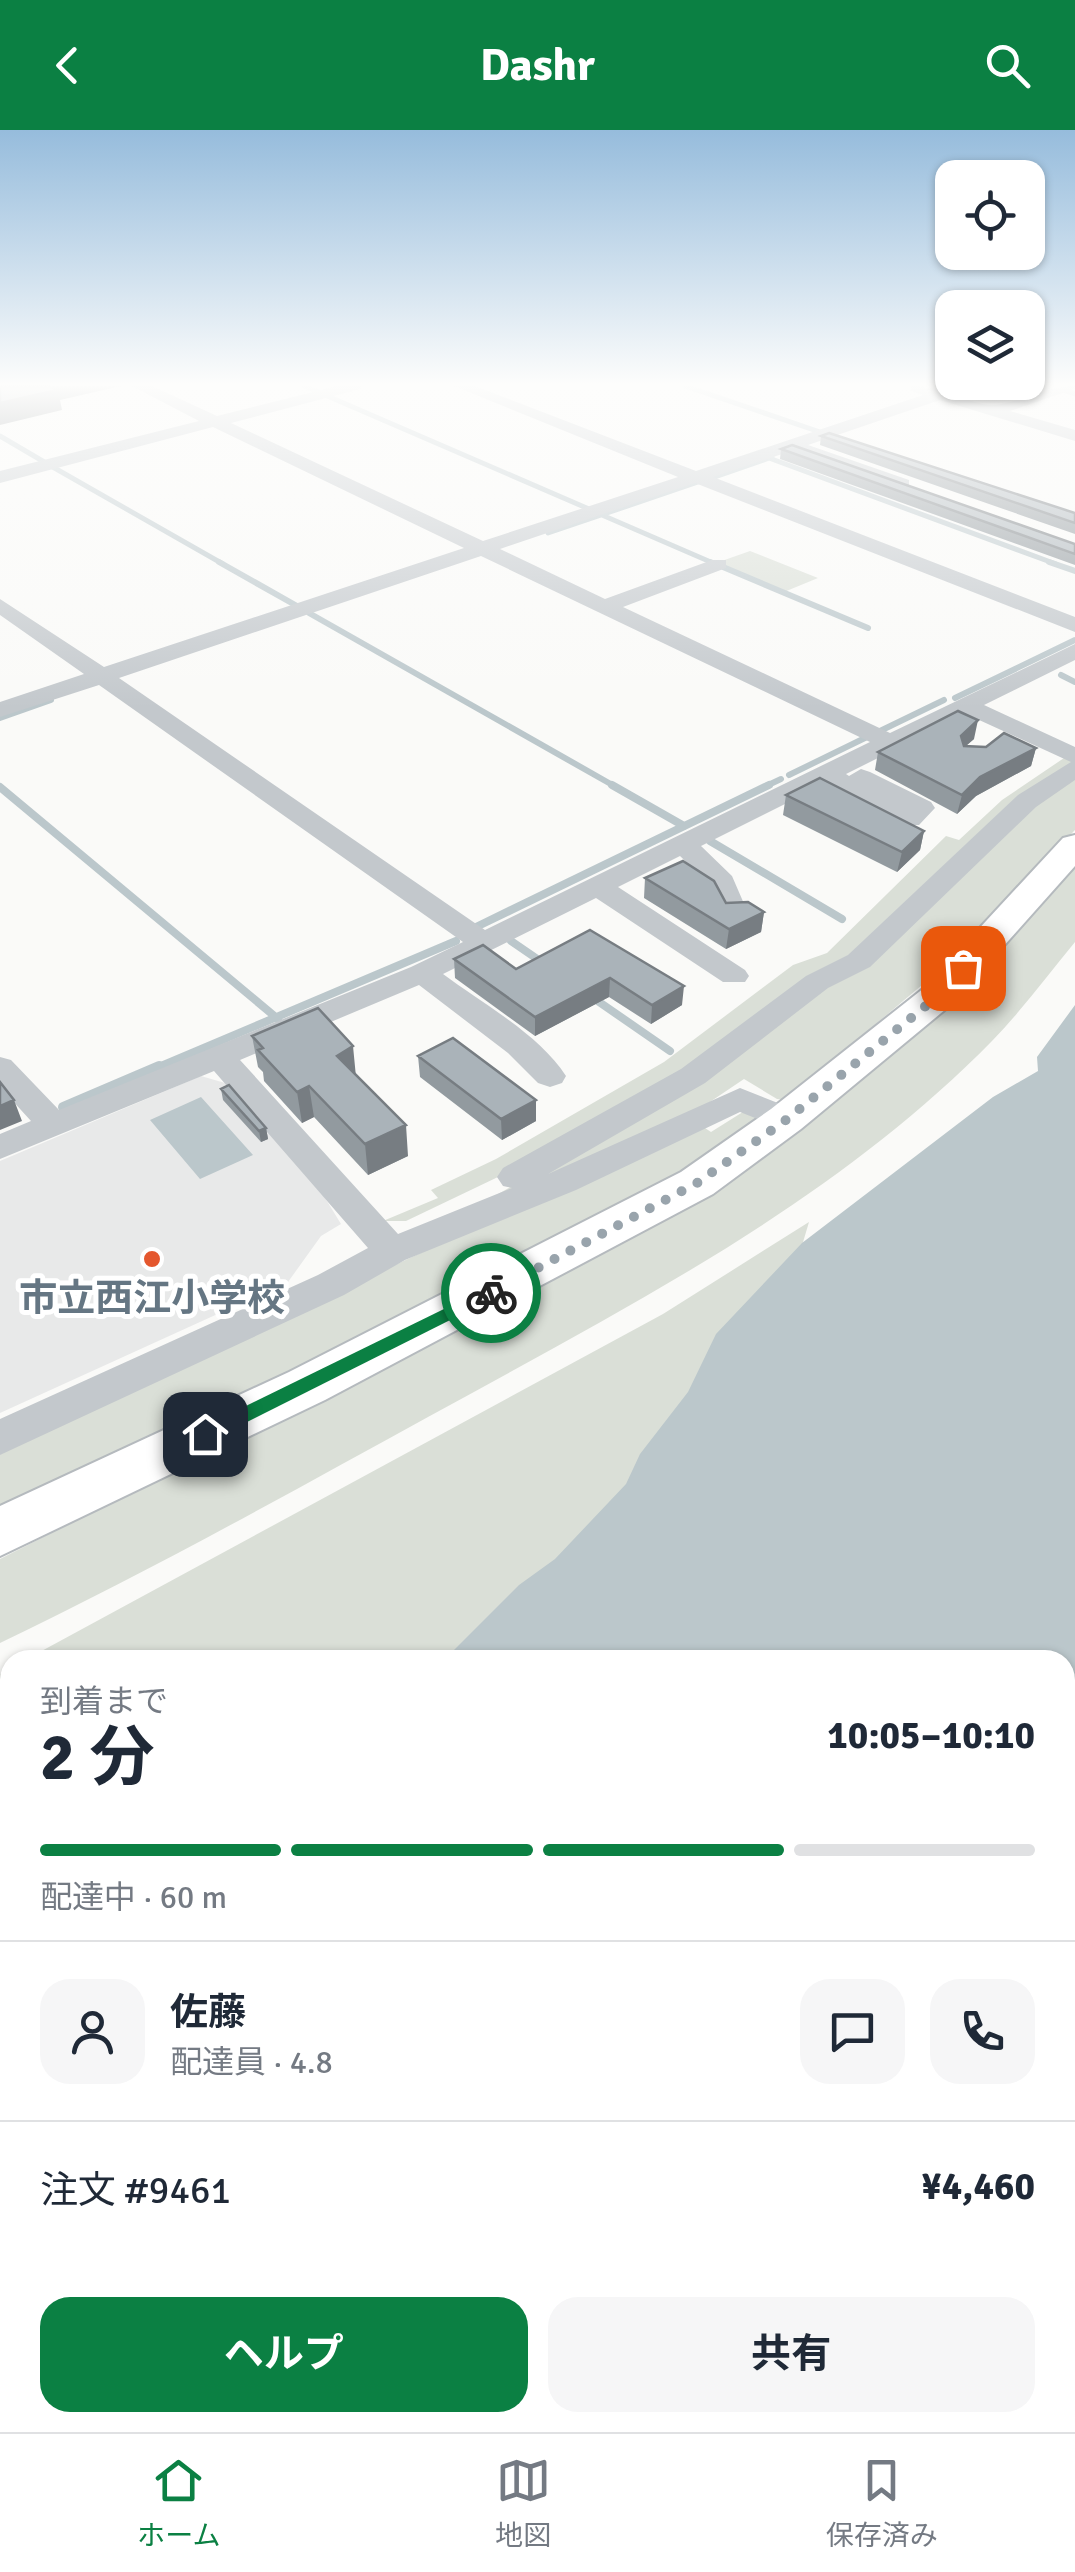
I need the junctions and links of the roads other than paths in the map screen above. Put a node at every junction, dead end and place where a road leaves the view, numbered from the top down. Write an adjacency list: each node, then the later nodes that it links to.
1 (366, 493): 4 (street)
2 (646, 493): 4 (street)
3 (741, 493): 8 (street)
4 (482, 549): 7 (street); 10 (street)
5 (719, 564): 7 (street)
6 (0, 605): 10 (street)
7 (604, 607): 14 (street)
8 (1075, 625)
9 (1075, 651): 11 (street)
10 (102, 676): 12 (street); 24 (street)
11 (965, 705): 13 (street); 14 (street)
12 (0, 710)
13 (1009, 725): 15 (street); 16 (street)
14 (889, 742): 18 (street)
15 (984, 746)
16 (1075, 756)
17 (1075, 769): 33 (street)
18 (828, 771): 19 (street); 20 (street)
19 (861, 777)
20 (682, 844): 22 (street); 23 (street)
21 (1075, 845): 30 (main road)
22 (597, 886): 24 (street); 26 (street)
23 (734, 913)
24 (484, 943): 25 (street)
25 (422, 974): 27 (street); 29 (street)
26 (734, 976)
27 (220, 1057): 31 (street); 33 (street)
28 (0, 1067): 31 (street)
29 (550, 1076)
30 (786, 1120): 33 (street); 35 (main road)
31 (53, 1124): 32 (street)
32 (0, 1147)
33 (388, 1246): 34 (street)
34 (0, 1438)
35 (0, 1532)

